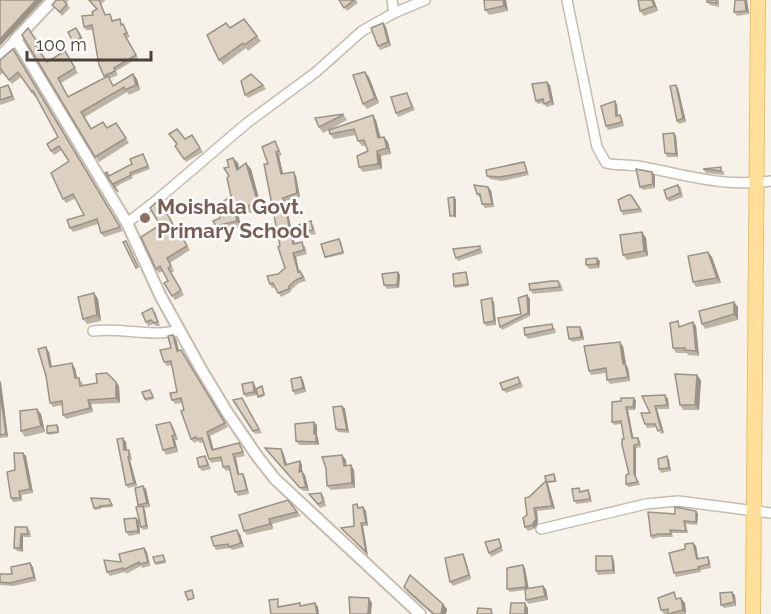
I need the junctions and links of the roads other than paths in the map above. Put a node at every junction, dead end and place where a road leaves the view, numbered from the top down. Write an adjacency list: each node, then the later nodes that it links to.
1 (53, 0): 7 (street)
2 (392, 0): 6 (street)
3 (425, 0): 6 (street)
4 (567, 0): 9 (street)
5 (758, 0): 9 (main road)
6 (394, 13): 10 (street)
7 (16, 39): 8 (street); 10 (street)
8 (0, 56)
9 (764, 182): 13 (main road)
10 (127, 223): 11 (street)
11 (179, 330): 12 (street); 16 (street)
12 (93, 331)
13 (754, 512): 14 (street); 15 (street); 17 (main road)
14 (771, 513)
15 (541, 530)
16 (420, 614)
17 (753, 614)

